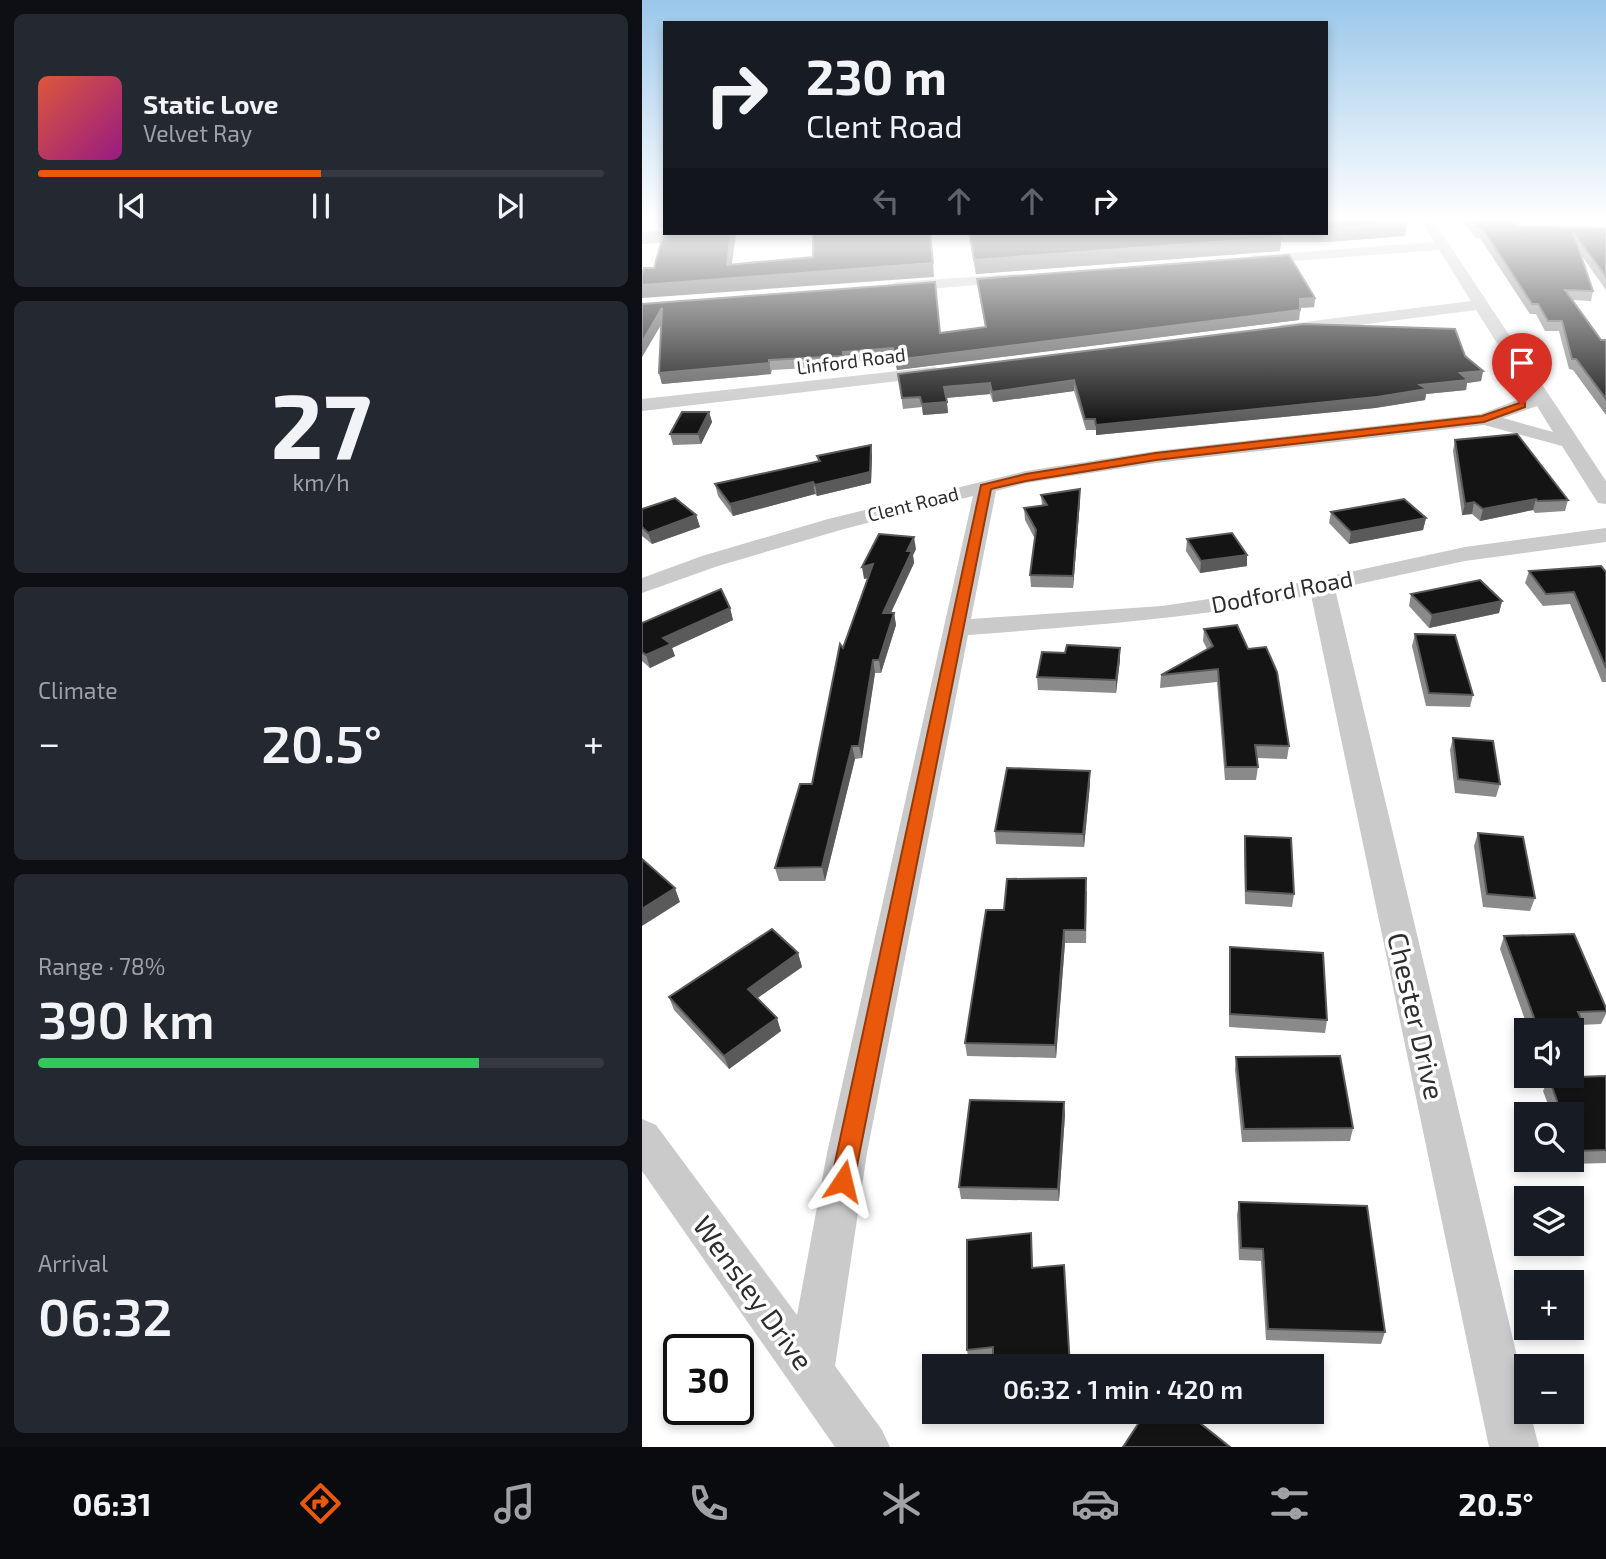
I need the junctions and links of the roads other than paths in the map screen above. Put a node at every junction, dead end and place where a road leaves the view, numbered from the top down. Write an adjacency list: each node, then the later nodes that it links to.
1 (876, 288): 2 (street)
2 (883, 288)
3 (1468, 288): 4 (street)
4 (1480, 305): 5 (street); 7 (street)
5 (1260, 332)
6 (956, 370): 8 (street, Linford Road)
7 (1540, 398): 9 (street, Clent Road); 10 (street)
8 (642, 405)
9 (1484, 419): 10 (street, Clent Road); 11 (street, Clent Road)
10 (1570, 442): 12 (street)
11 (986, 487): 15 (street, Clent Road); 16 (street)
12 (1606, 498)
13 (1606, 535): 14 (street, Dodford Road)
14 (1322, 585): 16 (street, Dodford Road); 20 (street, Chester Drive)
15 (642, 586)
16 (956, 628): 18 (street)
17 (642, 1138): 18 (street, Wensley Drive)
18 (810, 1374): 19 (street, Wensley Drive)
19 (865, 1447)
20 (1514, 1447)

